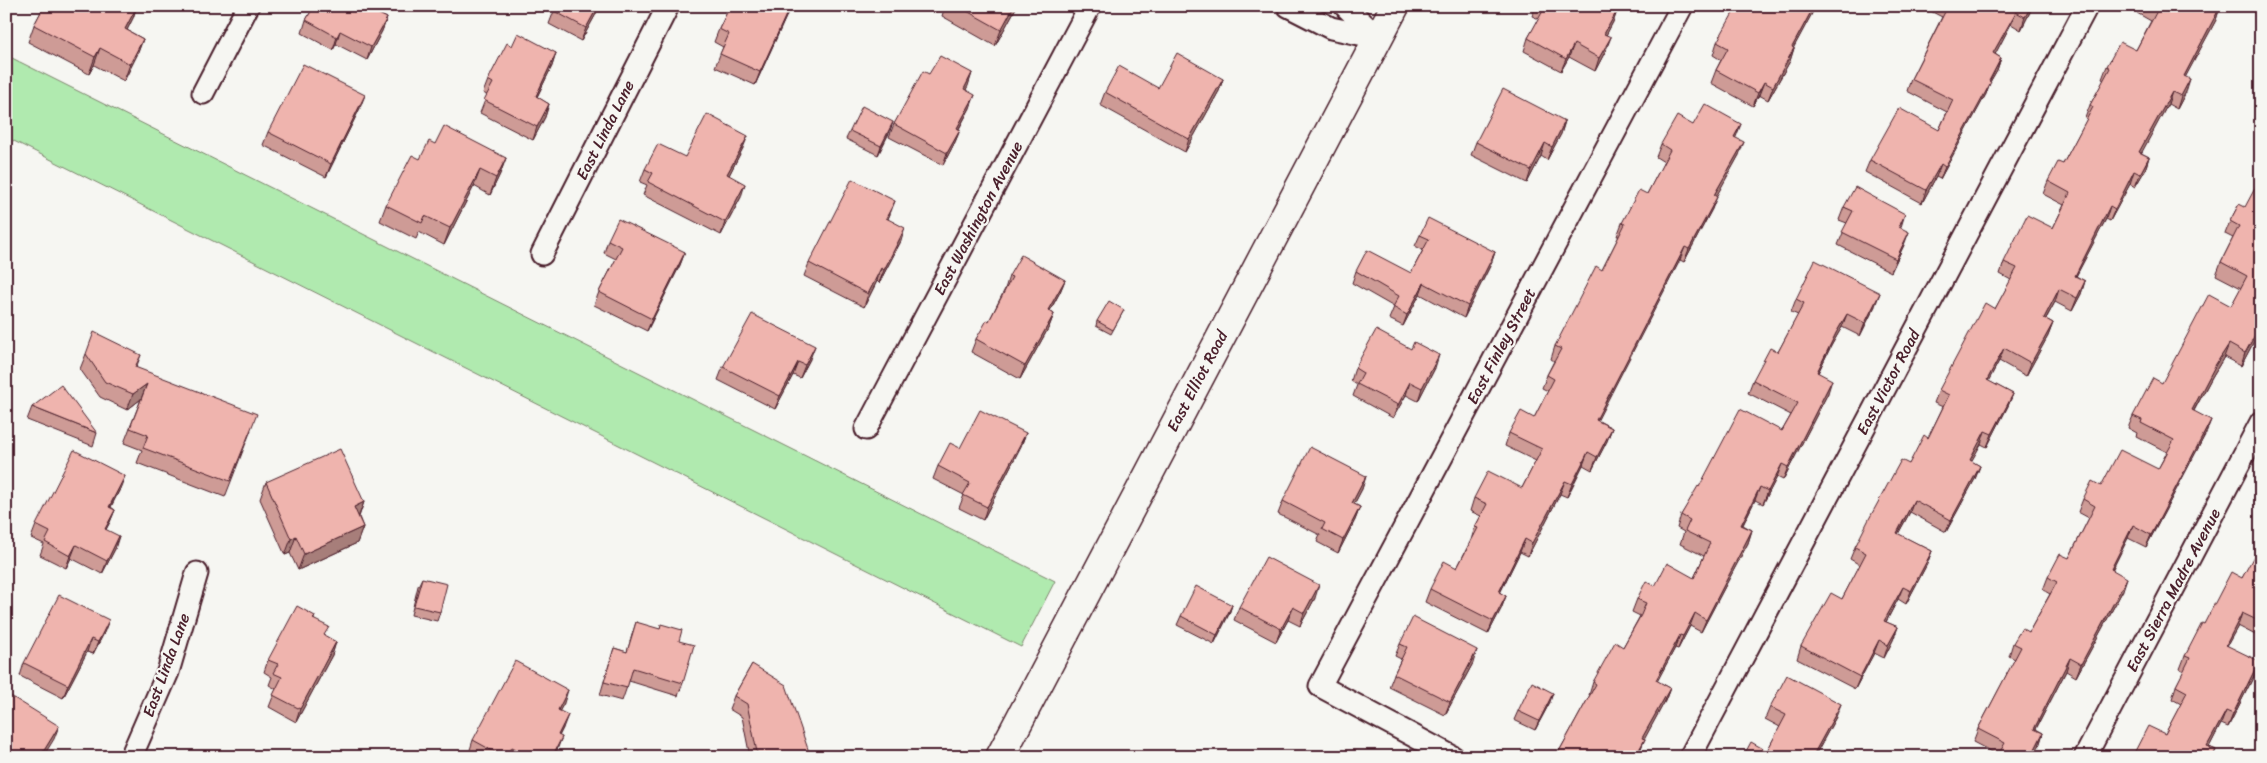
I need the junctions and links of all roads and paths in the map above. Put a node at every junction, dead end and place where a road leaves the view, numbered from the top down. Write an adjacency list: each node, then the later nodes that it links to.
1 (248, 6): 10 (street)
2 (668, 6): 11 (street, East Linda Lane)
3 (1090, 6): 13 (street, East Washington Avenue)
4 (1288, 6): 9 (street)
5 (1345, 6): 9 (street)
6 (1395, 6): 9 (main road, East Elliot Road)
7 (1682, 6): 17 (street, East Finley Street)
8 (2087, 6): 18 (street, East Victor Road)
9 (1378, 38): 16 (main road, East Elliot Road)
10 (203, 93)
11 (542, 254)
12 (2261, 422): 19 (street, East Sierra Madre Avenue)
13 (866, 429)
14 (197, 572): 15 (street, East Linda Lane)
15 (131, 757)
16 (1000, 757)
17 (1453, 757)
18 (1690, 757)
19 (2085, 757)

